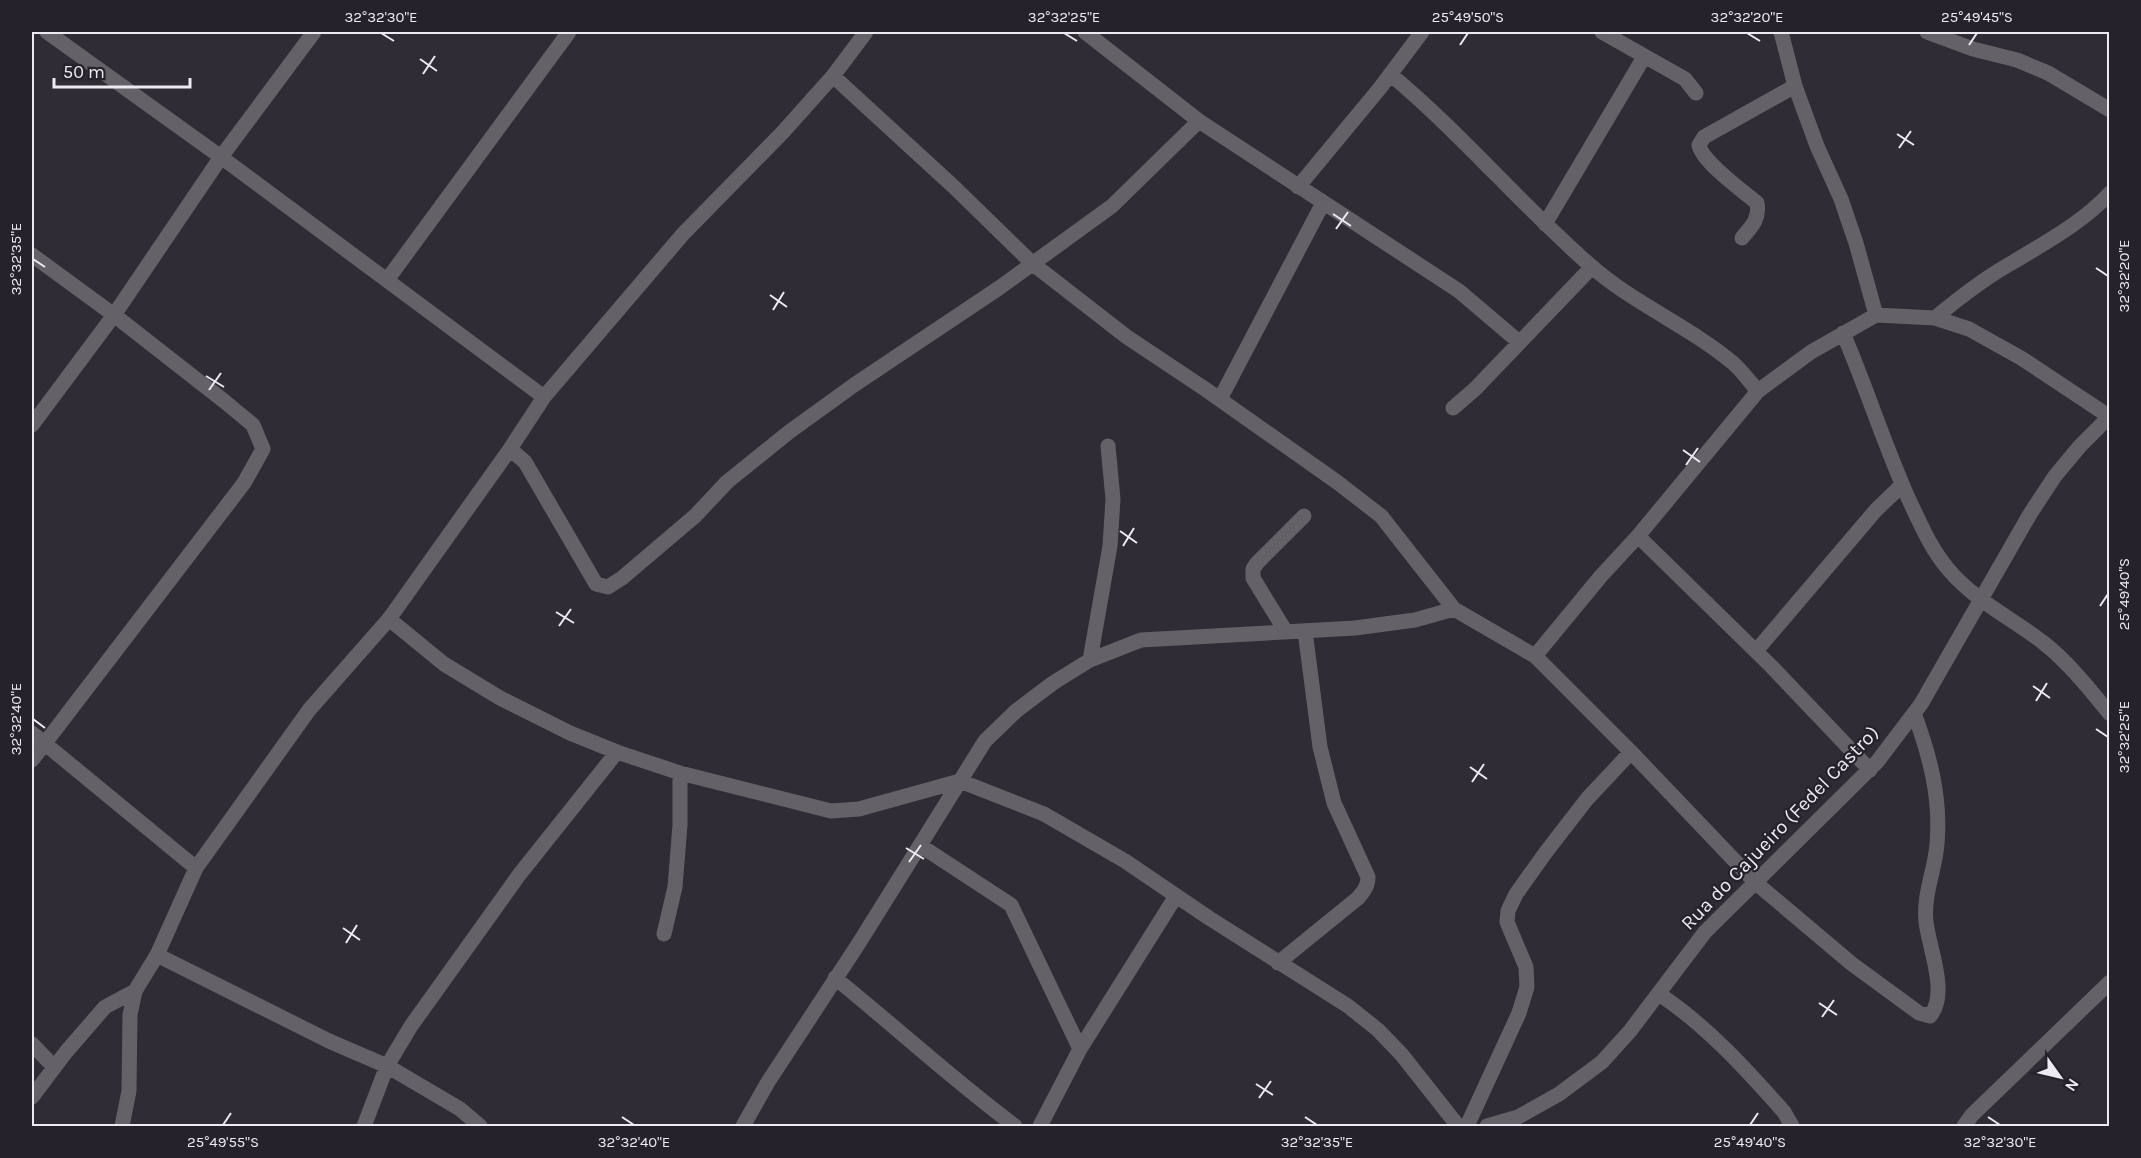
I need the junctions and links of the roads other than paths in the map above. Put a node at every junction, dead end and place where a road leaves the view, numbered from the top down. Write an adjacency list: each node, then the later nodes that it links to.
1 (47, 32): 17 (street)
2 (314, 32): 17 (street)
3 (569, 32): 26 (street)
4 (866, 32): 12 (street)
5 (1085, 32): 16 (street)
6 (1422, 32): 11 (street)
7 (1602, 32): 10 (street)
8 (1781, 32): 13 (street)
9 (1927, 32): 15 (street)
10 (1644, 57): 14 (street); 21 (street)
11 (1390, 74): 18 (street); 21 (street)
12 (833, 76): 24 (street); 33 (street)
13 (1795, 86): 22 (street); 28 (street)
14 (1696, 93)
15 (2109, 110)
16 (1199, 121): 18 (street); 24 (street)
17 (221, 157): 26 (street); 27 (street)
18 (1298, 187): 20 (street)
19 (2109, 194): 29 (street)
20 (1323, 202): 31 (street); 34 (street)
21 (1545, 224): 25 (street)
22 (1742, 238)
23 (32, 255): 27 (street)
24 (1033, 264): 34 (street); 39 (street)
25 (1592, 267): 31 (street); 32 (street)
26 (387, 280): 33 (street)
27 (114, 315): 37 (street); 53 (street)
28 (1876, 315): 29 (street); 30 (street)
29 (1935, 318): 36 (street)
30 (1843, 333): 32 (street); 40 (street)
31 (1519, 342): 35 (street)
32 (1758, 391): 42 (street)
33 (544, 397): 39 (street)
34 (1220, 399): 44 (street)
35 (1453, 408)
36 (2109, 416): 43 (street, Rua do Cajueiro (Fedel Castro))
37 (32, 425)
38 (1108, 446): 50 (street)
39 (510, 449): 45 (street)
40 (1902, 485): 43 (street); 48 (street)
41 (1304, 516): 47 (street)
42 (1638, 536): 48 (street); 49 (street)
43 (1980, 600): 51 (street, Rua do Cajueiro (Fedel Castro)); 52 (street)
44 (1454, 609): 46 (street); 49 (street)
45 (389, 619): 54 (street); 61 (street)
46 (1305, 631): 47 (street); 66 (street)
47 (1286, 632): 50 (street)
48 (1756, 651): 57 (street)
49 (1535, 656): 55 (street)
50 (1090, 660): 59 (street)
51 (1914, 713): 57 (street, Rua do Cajueiro (Fedel Castro)); 62 (street)
52 (2109, 714)
53 (38, 738): 56 (street); 61 (street)
54 (617, 752): 58 (street); 73 (street)
55 (1631, 752): 62 (street); 83 (street)
56 (32, 760)
57 (1869, 770): 62 (street, Rua do Cajueiro (Fedel Castro))
58 (680, 773): 59 (street); 64 (street)
59 (960, 781): 60 (street); 63 (street)
60 (921, 846): 67 (street); 72 (street)
61 (196, 868): 65 (street)
62 (1756, 883): 70 (street, Rua do Cajueiro (Fedel Castro))
63 (1176, 896): 66 (street); 72 (street)
64 (664, 934)
65 (157, 955): 69 (street); 73 (street)
66 (1278, 963): 82 (street)
67 (835, 978): 79 (street); 80 (street)
68 (2109, 982): 86 (street)
69 (135, 992): 74 (street); 76 (street)
70 (1659, 994): 84 (street, Rua do Cajueiro (Fedel Castro)); 85 (street)
71 (32, 1044): 74 (street)
72 (1080, 1049): 81 (street)
73 (387, 1066): 77 (street); 78 (street)
74 (54, 1067): 75 (street)
75 (32, 1097)
76 (122, 1126)
77 (364, 1126)
78 (480, 1126)
79 (743, 1126)
80 (1015, 1126)
81 (1040, 1126)
82 (1458, 1126)
83 (1467, 1126)
84 (1487, 1126)
85 (1792, 1126)
86 (1964, 1126)

